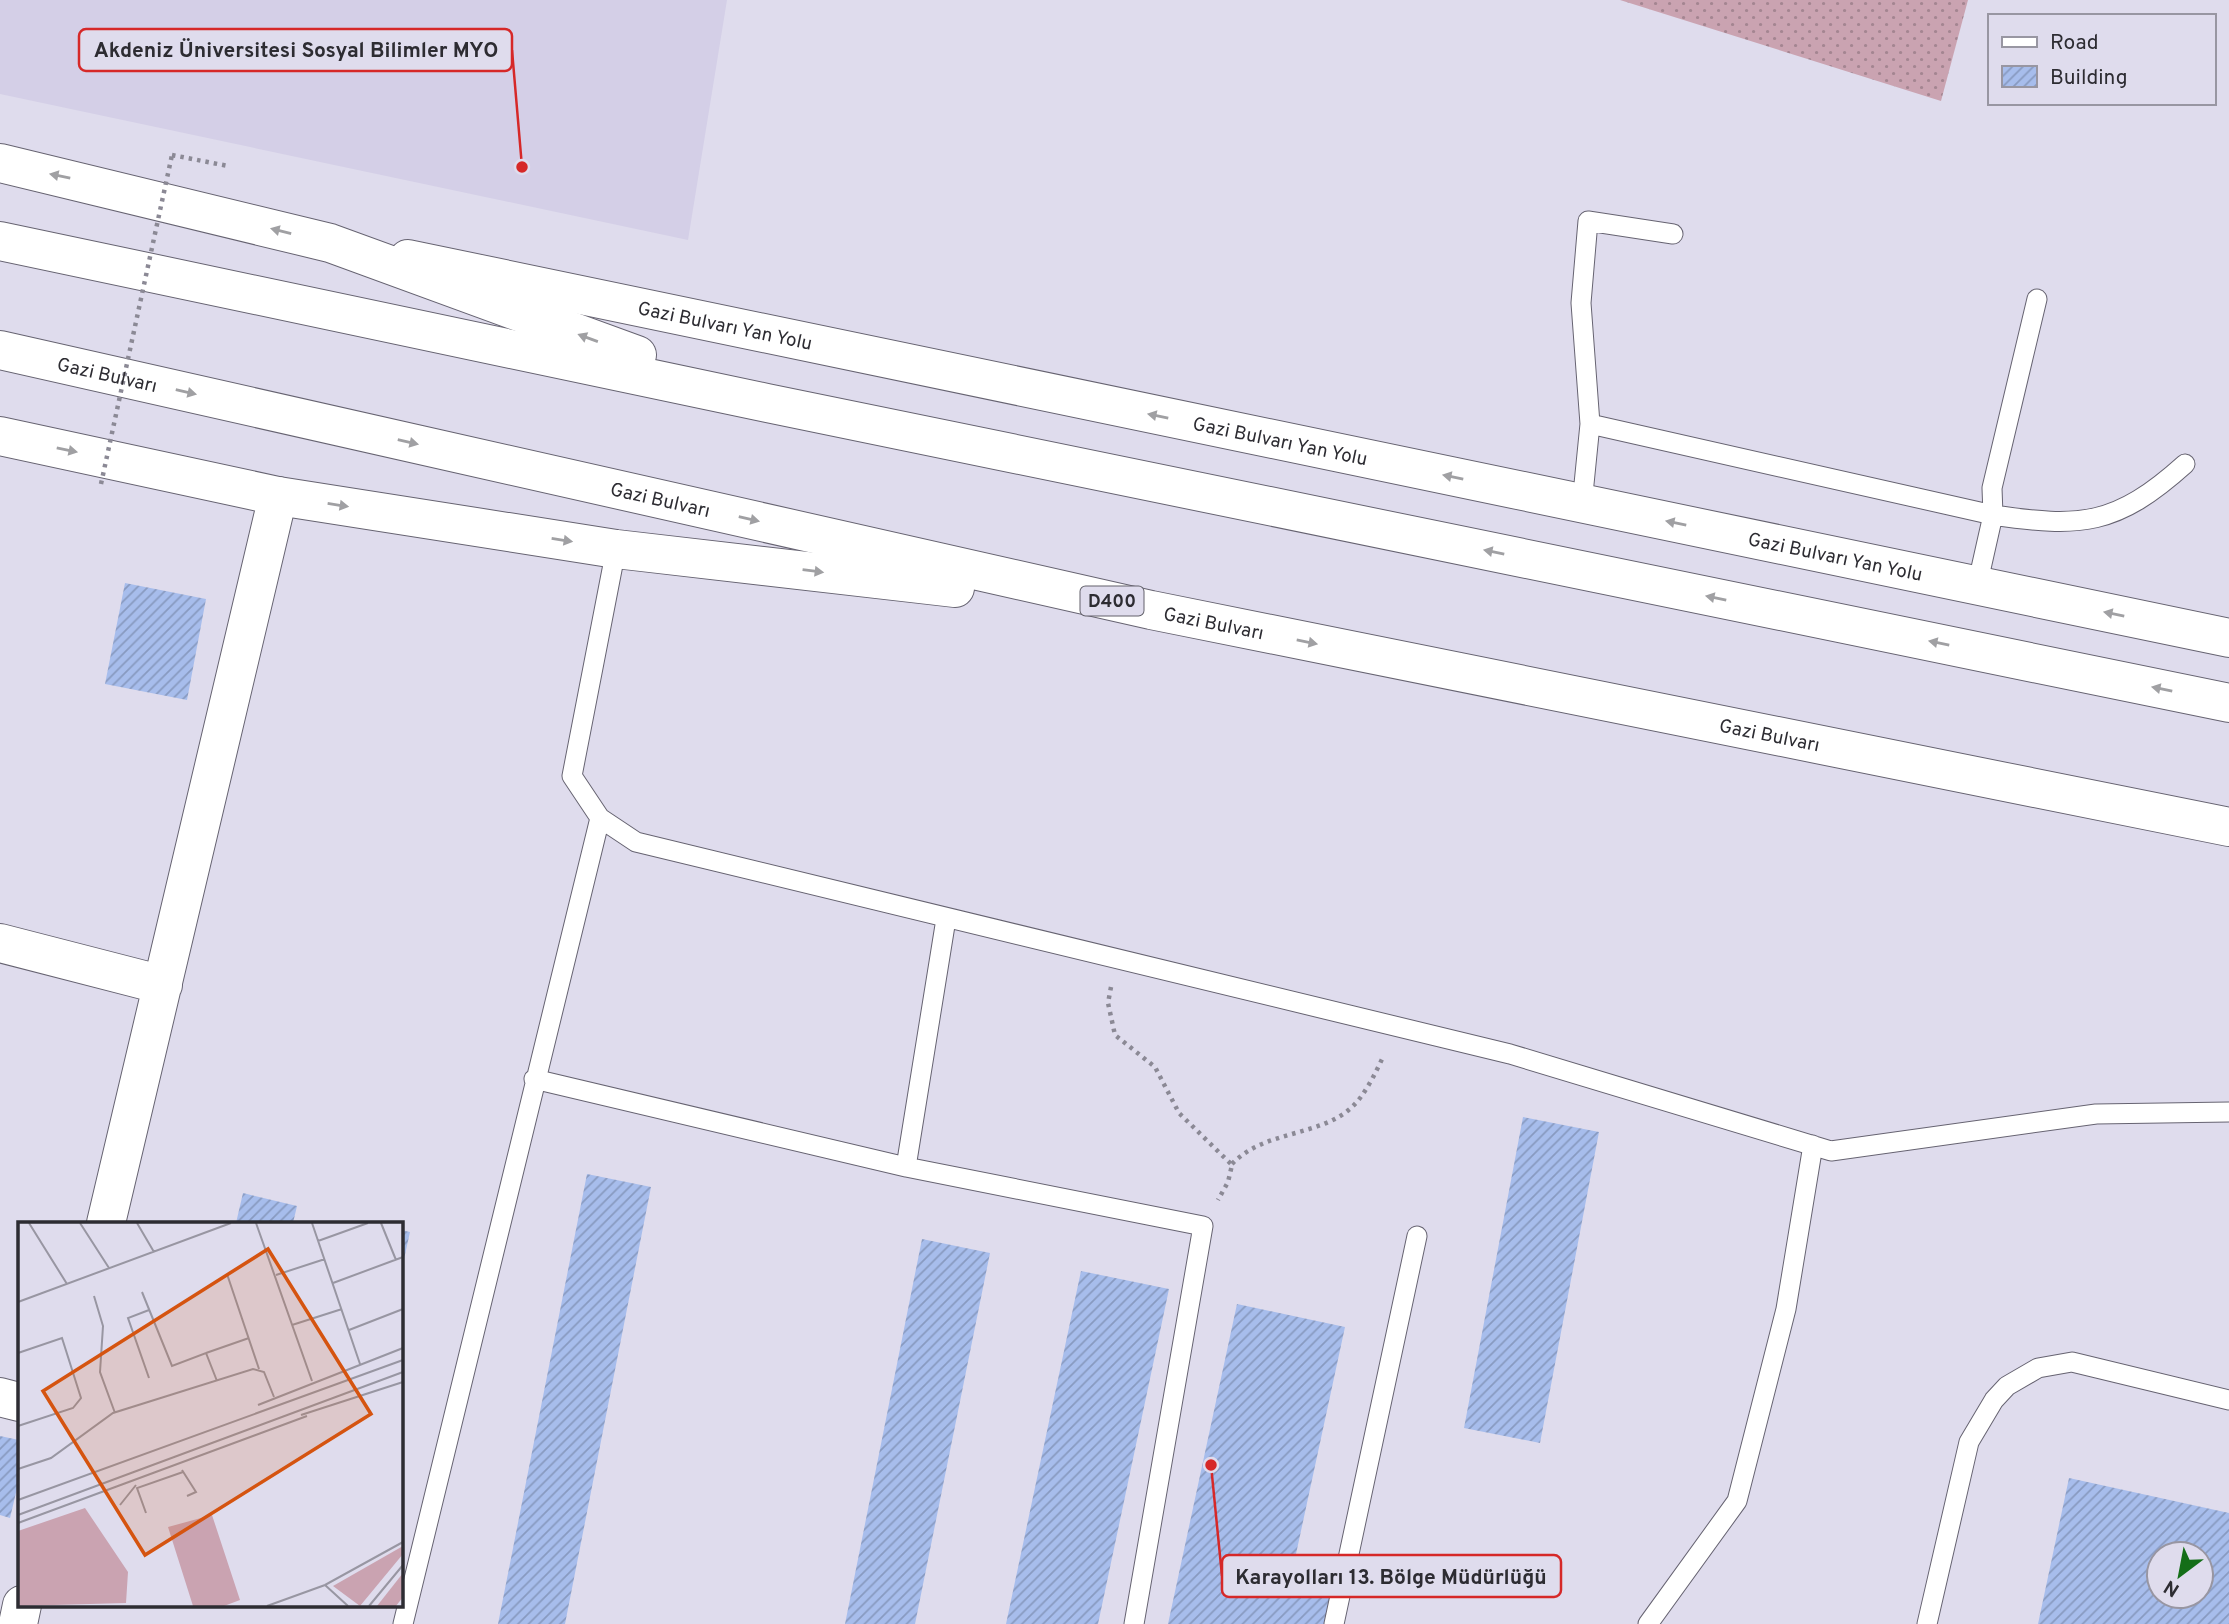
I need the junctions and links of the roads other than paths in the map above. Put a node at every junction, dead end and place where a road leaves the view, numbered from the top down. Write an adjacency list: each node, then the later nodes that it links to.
1 (0, 163): 4 (main road, one-way to 1)
2 (1673, 234): 8 (lane)
3 (0, 241): 7 (main road)
4 (330, 243): 7 (main road, one-way to 4); 12 (main road, Gazi Bulvarı Yan Yolu, one-way to 4)
5 (2037, 299): 13 (lane)
6 (0, 350): 16 (main road, Gazi Bulvarı / D400, one-way to 16)
7 (768, 403): 18 (main road, one-way to 7)
8 (1590, 424): 12 (lane); 13 (lane)
9 (0, 436): 11 (main road, one-way to 11)
10 (2185, 464): 13 (lane)
11 (278, 496): 14 (main road, one-way to 14); 23 (main road)
12 (1582, 504): 15 (main road, Gazi Bulvarı Yan Yolu, one-way to 12)
13 (1993, 515): 15 (lane)
14 (616, 549): 16 (main road, one-way to 16); 19 (lane)
15 (1978, 586): 17 (main road, Gazi Bulvarı Yan Yolu, one-way to 15)
16 (1152, 610): 20 (main road, Gazi Bulvarı / D400, one-way to 20)
17 (2229, 638)
18 (2229, 703)
19 (600, 818): 21 (lane); 24 (lane)
20 (2229, 827)
21 (946, 919): 26 (lane); 27 (lane)
22 (0, 943): 23 (main road)
23 (163, 985): 28 (main road)
24 (534, 1079): 27 (lane); 35 (lane)
25 (2229, 1112): 26 (lane)
26 (1813, 1145): 38 (lane)
27 (906, 1167): 36 (lane)
28 (106, 1222)
29 (1416, 1236): 37 (lane)
30 (0, 1397): 32 (main road)
31 (2229, 1400): 39 (lane)
32 (18, 1402)
33 (22, 1606): 34 (main road)
34 (18, 1624)
35 (402, 1624)
36 (1134, 1624)
37 (1334, 1624)
38 (1648, 1624)
39 (1927, 1624)

